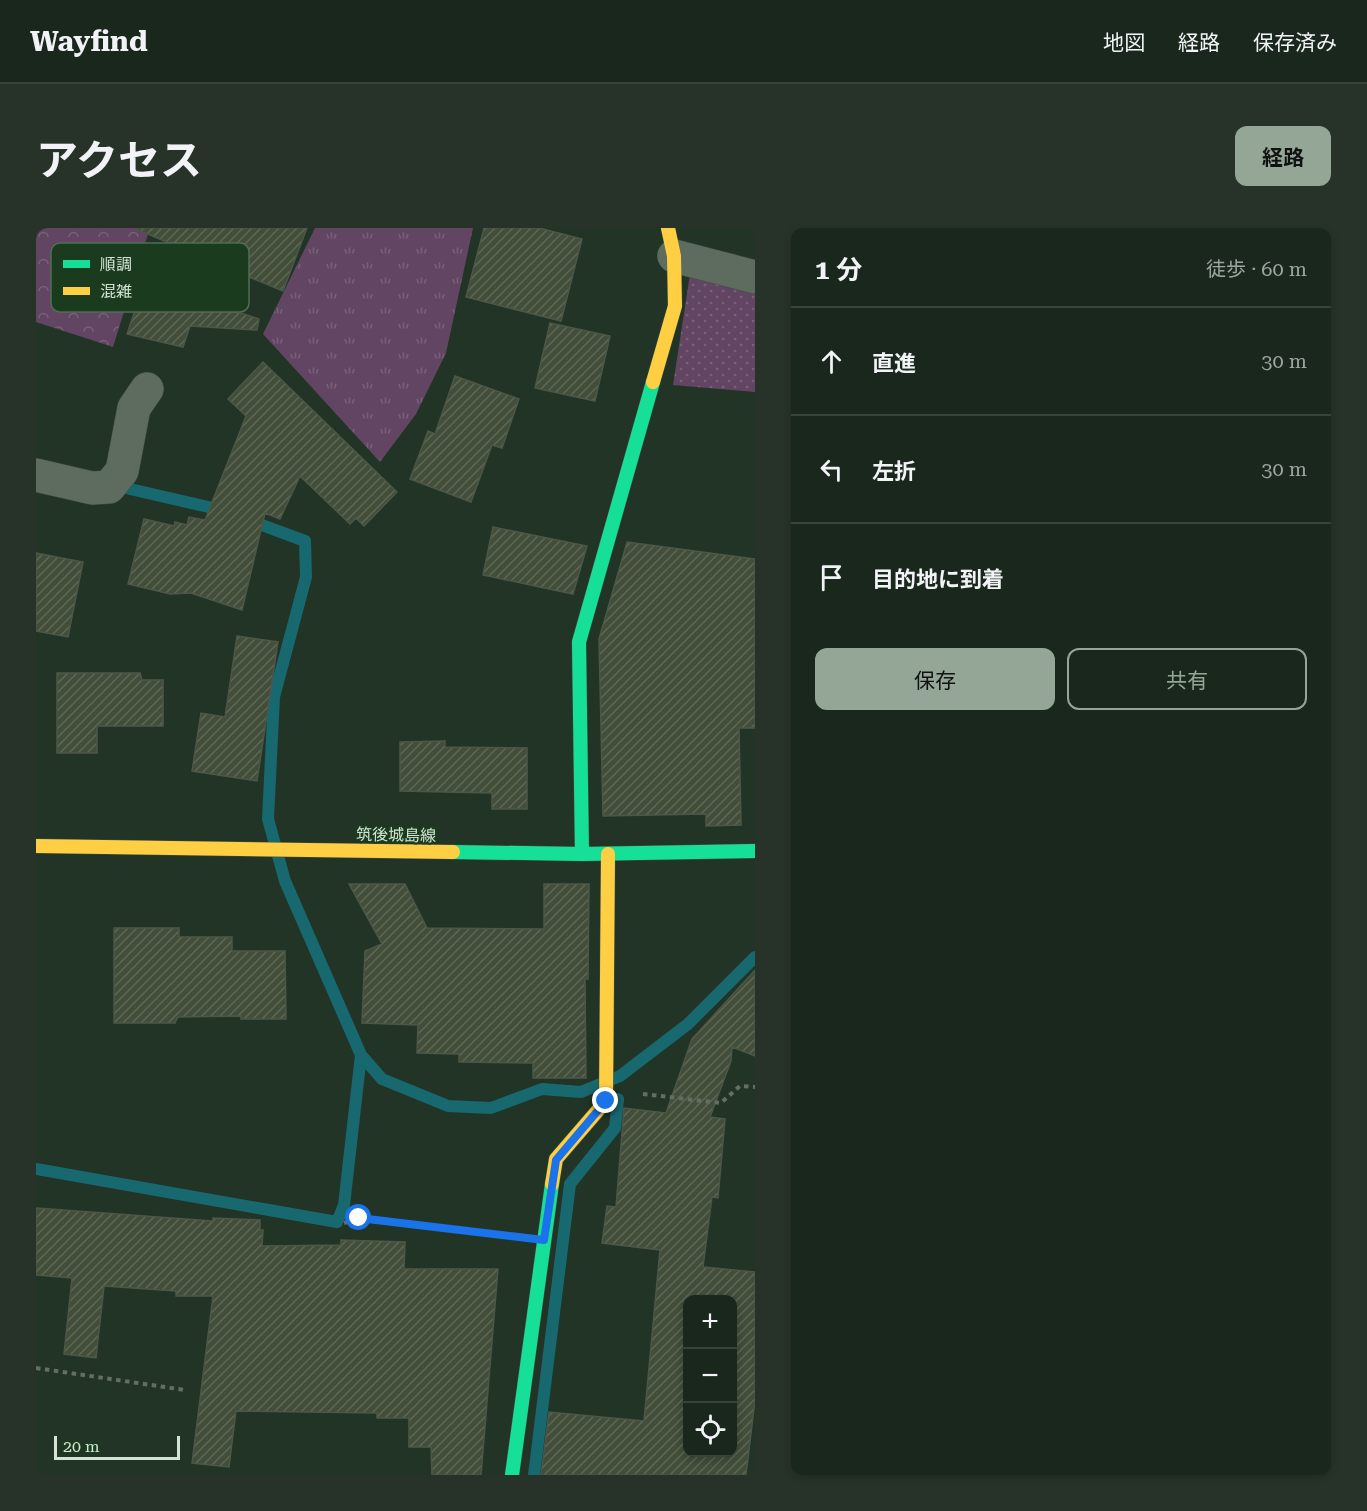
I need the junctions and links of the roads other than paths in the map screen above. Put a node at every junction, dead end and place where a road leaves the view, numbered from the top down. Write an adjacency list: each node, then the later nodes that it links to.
1 (671, 242): 2 (street); 7 (street)
2 (755, 277)
3 (147, 389): 4 (street)
4 (36, 475)
5 (36, 846): 7 (street, 筑後城島線)
6 (755, 851): 8 (street, 筑後城島線)
7 (582, 854): 8 (street, 筑後城島線)
8 (608, 854): 9 (street)
9 (512, 1475)

